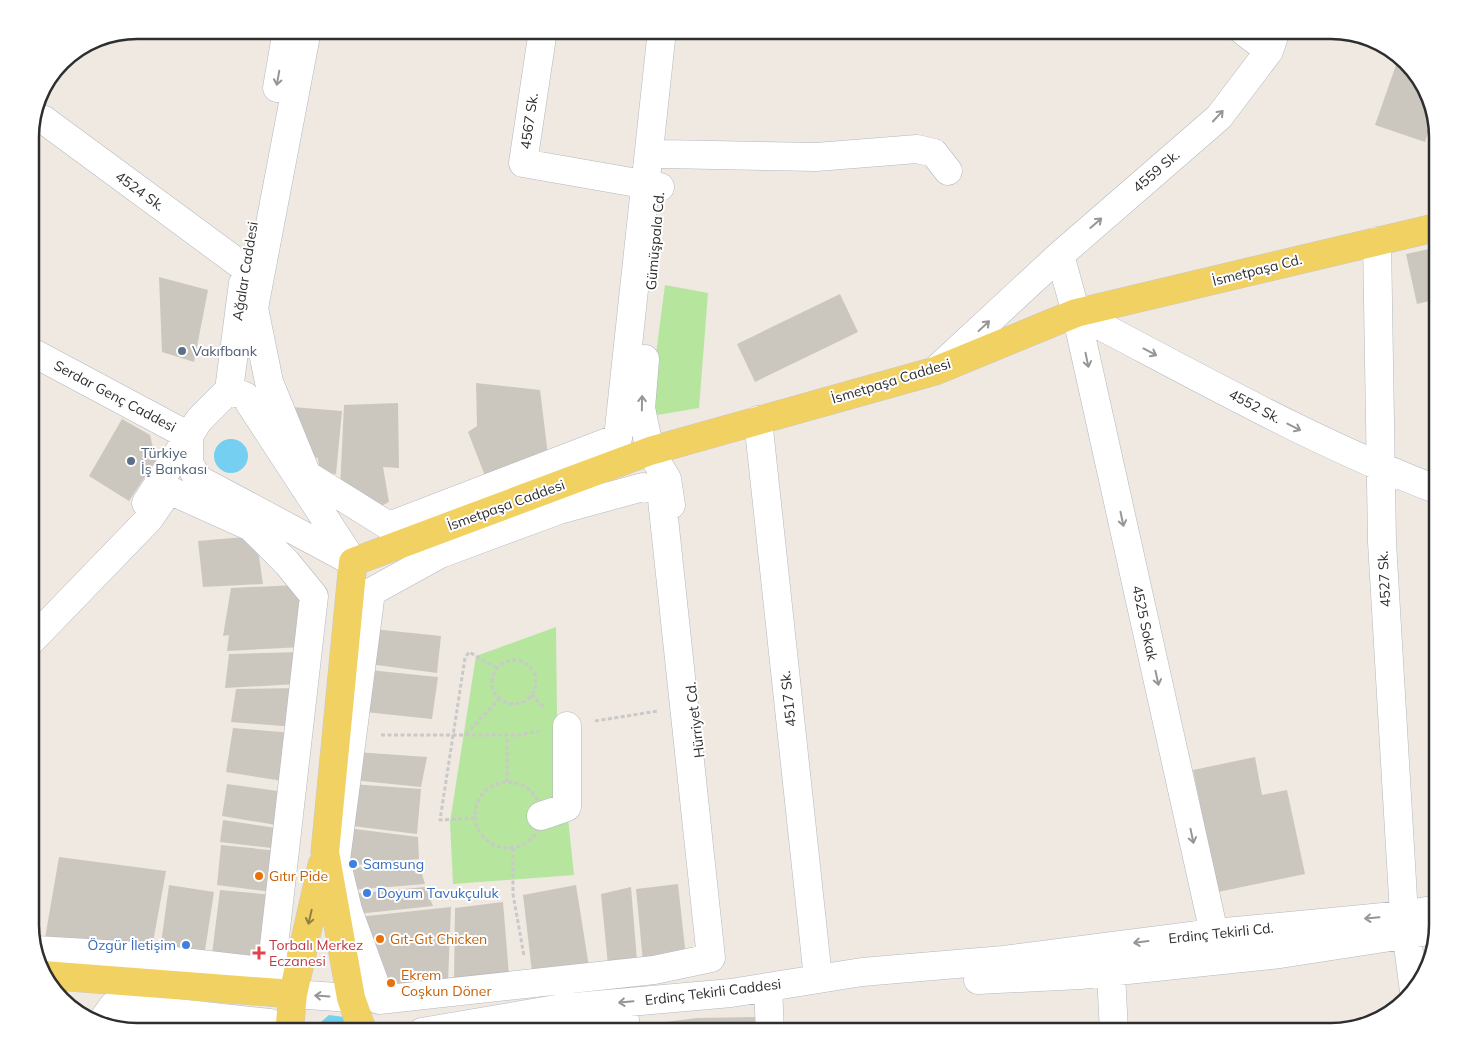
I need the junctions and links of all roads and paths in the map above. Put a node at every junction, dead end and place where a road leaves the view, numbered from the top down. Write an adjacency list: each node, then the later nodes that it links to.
1 (285, 39): 14 (street, Ağalar Caddesi, one-way to 14)
2 (305, 39): 10 (street)
3 (542, 39): 10 (street, 4567 Sk.)
4 (661, 39): 10 (street)
5 (678, 39): 8 (street, Gümüşpala Cd.)
6 (1273, 41): 13 (street, 4559 Sk., one-way to 6)
7 (41, 119): 14 (street, 4524 Sk.)
8 (664, 154): 9 (street); 10 (street, Gümüşpala Cd.)
9 (948, 171)
10 (652, 185): 21 (street, Gümüşpala Cd., one-way to 10)
11 (1429, 229): 12 (main road, İsmetpaşa Cd.)
12 (1377, 241): 15 (main road, İsmetpaşa Cd.); 22 (street, 4527 Sk.)
13 (1060, 256): 15 (street); 17 (street, 4559 Sk., one-way to 13)
14 (245, 268): 18 (street, Ağalar Caddesi)
15 (1076, 313): 17 (main road, İsmetpaşa Caddesi); 22 (street, 4552 Sk., one-way to 22); 43 (street, 4525 Sokak, one-way to 43)
16 (39, 356): 20 (street, Serdar Genç Caddesi)
17 (936, 370): 19 (main road, İsmetpaşa Caddesi)
18 (229, 390): 20 (street); 24 (street)
19 (758, 420): 21 (main road, İsmetpaşa Caddesi); 47 (street, 4517 Sk.)
20 (189, 436): 24 (street, Serdar Genç Caddesi); 25 (street)
21 (650, 451): 24 (main road, İsmetpaşa Caddesi); 51 (street, Hürriyet Cd.)
22 (1382, 468): 23 (street, 4552 Sk.); 41 (street, 4527 Sk.)
23 (1429, 486)
24 (354, 562): 39 (main road)
25 (39, 618)
26 (39, 619): 44 (street)
27 (497, 668): 28 (path); 28 (path); 32 (path)
28 (500, 698): 33 (path)
29 (685, 708): 30 (path); 31 (street); 50 (street)
30 (567, 726): 34 (path); 36 (street)
31 (353, 734): 32 (path); 50 (street)
32 (452, 734): 33 (path); 37 (path)
33 (465, 735): 34 (path)
34 (508, 735): 35 (path)
35 (507, 782): 36 (path); 37 (path)
36 (541, 816): 38 (path)
37 (475, 818): 38 (path)
38 (513, 848): 50 (path)
39 (325, 852): 52 (main road, one-way to 52); 54 (main road)
40 (1429, 913): 41 (street, Erdinç Tekirli Cd.)
41 (1405, 925): 42 (street); 43 (street, Erdinç Tekirli Cd., one-way to 43); 45 (street); 49 (street, 4527 Sk.)
42 (1429, 929)
43 (1214, 933): 45 (street, Erdinç Tekirli Cd., one-way to 45)
44 (43, 950)
45 (1110, 959): 46 (street, Erdinç Tekirli Cd.); 53 (street); 62 (street)
46 (1004, 960): 47 (street, Erdinç Tekirli Caddesi)
47 (818, 978): 53 (street, Erdinç Tekirli Caddesi)
48 (55, 980): 52 (main road)
49 (1412, 980)
50 (529, 984)
51 (731, 993): 53 (street, Erdinç Tekirli Caddesi); 59 (street, Erdinç Tekirli Caddesi, one-way to 59)
52 (293, 994): 54 (street, one-way to 52); 57 (main road)
53 (768, 994): 60 (street); 61 (street)
54 (351, 998): 58 (main road)
55 (105, 1018): 56 (street)
56 (270, 1023)
57 (290, 1023)
58 (360, 1023)
59 (474, 1023)
60 (587, 1023)
61 (770, 1023)
62 (1114, 1023)

